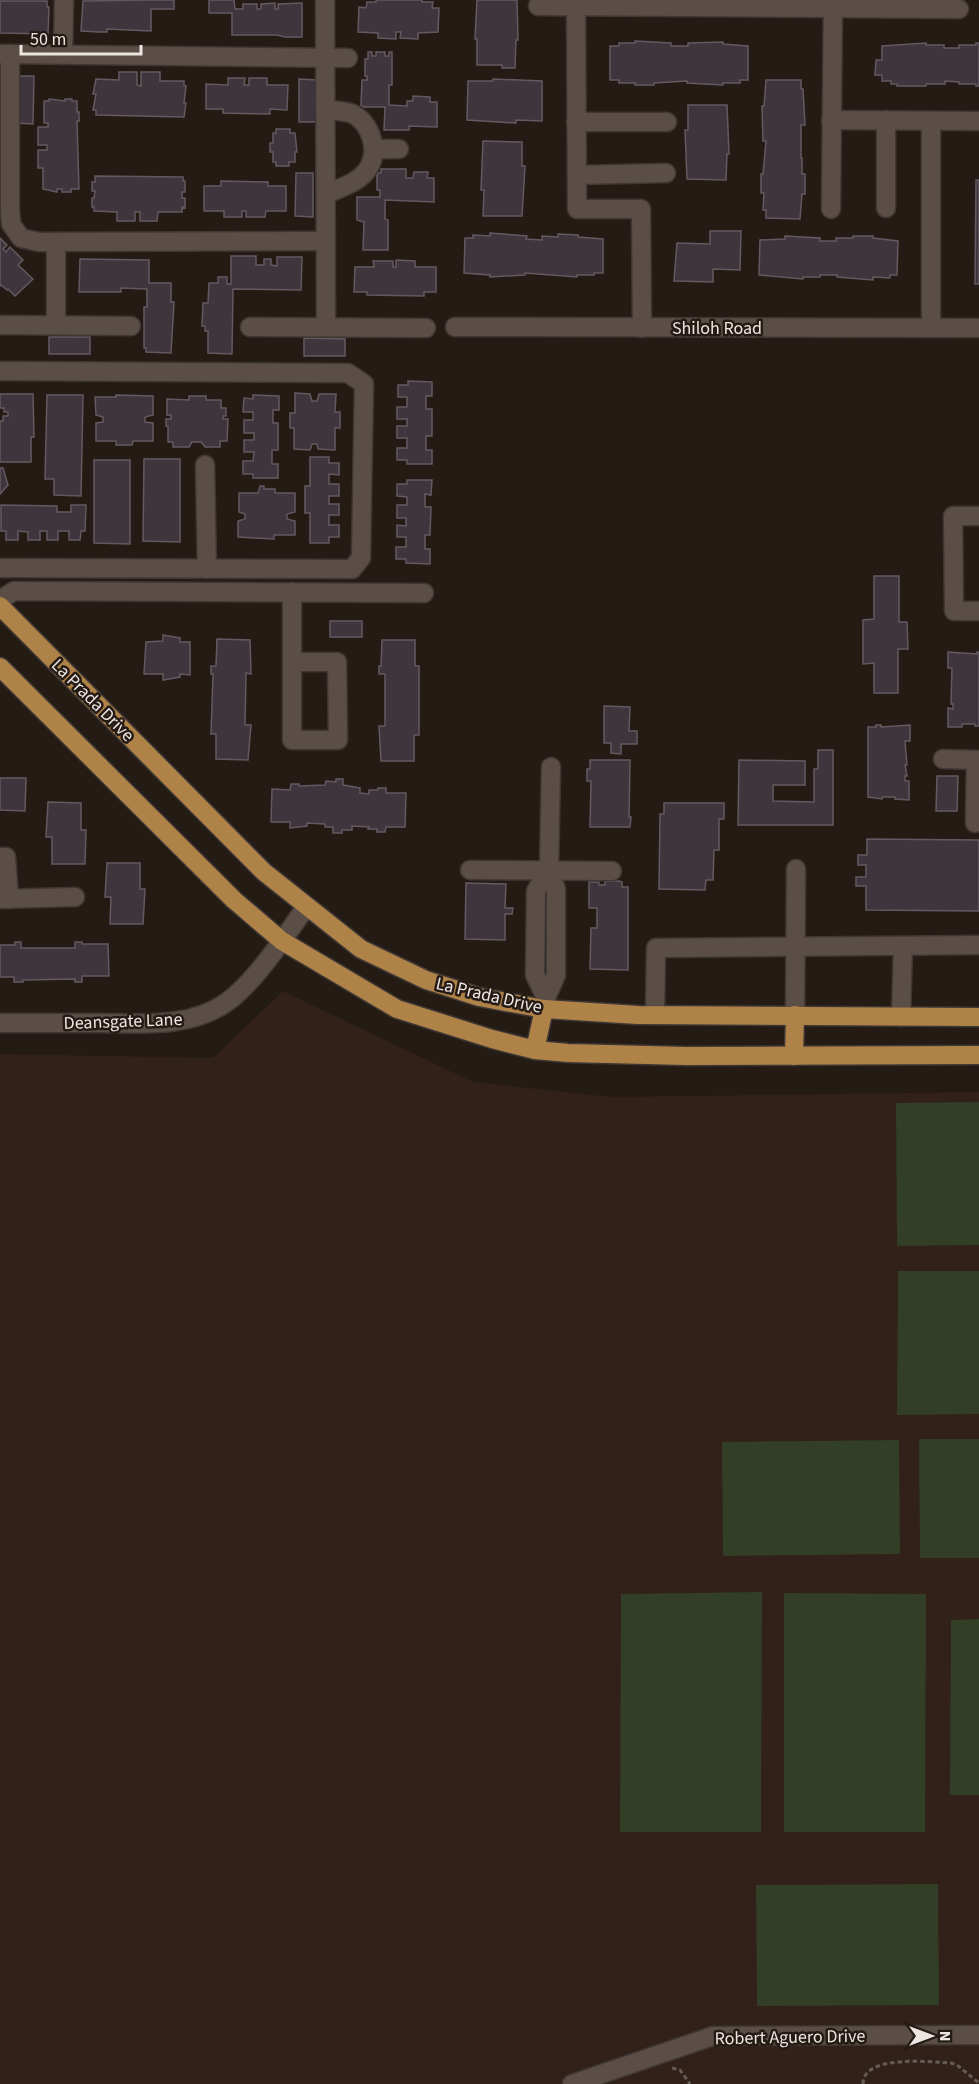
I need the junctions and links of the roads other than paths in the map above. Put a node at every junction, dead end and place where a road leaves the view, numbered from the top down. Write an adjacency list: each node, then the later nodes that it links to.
1 (64, 0): 9 (street)
2 (325, 0): 10 (street)
3 (620, 3): 4 (street); 6 (street)
4 (833, 4): 7 (street); 13 (street)
5 (538, 6): 6 (street)
6 (576, 6): 17 (street)
7 (958, 9)
8 (5, 54): 9 (street); 27 (street)
9 (63, 54): 10 (street)
10 (325, 57): 11 (street); 12 (street)
11 (348, 58)
12 (325, 109): 19 (street); 23 (street)
13 (831, 120): 14 (street); 25 (street)
14 (886, 120): 15 (street); 24 (street)
15 (931, 121): 16 (street); 36 (street)
16 (979, 121)
17 (576, 122): 18 (street); 22 (street)
18 (667, 122)
19 (375, 149): 20 (street); 23 (street)
20 (399, 149)
21 (666, 173): 22 (street)
22 (577, 175): 35 (street)
23 (326, 194): 26 (street)
24 (886, 208)
25 (831, 209)
26 (326, 241): 27 (street); 32 (street)
27 (56, 242): 29 (street)
28 (0, 325): 29 (street)
29 (56, 325): 30 (street)
30 (131, 326)
31 (250, 327): 32 (street)
32 (327, 327): 34 (street)
33 (455, 327): 35 (street, Shiloh Road)
34 (426, 328)
35 (642, 328): 36 (street, Shiloh Road)
36 (931, 328): 37 (street, Shiloh Road)
37 (979, 328)
38 (0, 370): 42 (street)
39 (205, 465): 42 (street)
40 (979, 516): 47 (street)
41 (0, 568): 42 (street)
42 (207, 569)
43 (292, 592): 44 (street); 45 (street); 48 (street)
44 (424, 592)
45 (0, 600)
46 (0, 606): 61 (main road, La Prada Drive)
47 (979, 611)
48 (292, 663): 48 (street)
49 (0, 667): 62 (main road)
50 (943, 759): 51 (street)
51 (978, 760): 53 (street)
52 (551, 766): 57 (street)
53 (975, 823)
54 (0, 857): 60 (street)
55 (795, 869): 65 (street)
56 (470, 870): 57 (street)
57 (549, 870): 58 (street); 66 (street)
58 (612, 871)
59 (75, 897): 60 (street)
60 (4, 899)
61 (306, 907): 62 (street, Deansgate Lane); 66 (main road, La Prada Drive)
62 (282, 941): 71 (street, Deansgate Lane); 72 (main road)
63 (979, 945): 64 (street)
64 (903, 946): 65 (street); 69 (street)
65 (795, 947): 67 (street); 68 (street)
66 (545, 1004): 67 (main road, La Prada Drive); 72 (main road)
67 (656, 1015): 68 (main road, La Prada Drive)
68 (795, 1015): 69 (main road, La Prada Drive); 74 (main road)
69 (901, 1017): 70 (main road, La Prada Drive)
70 (979, 1017)
71 (0, 1023)
72 (535, 1050): 74 (main road)
73 (979, 1055): 74 (main road)
74 (794, 1056)
75 (979, 2035): 76 (street, Robert Aguero Drive)
76 (572, 2084)

